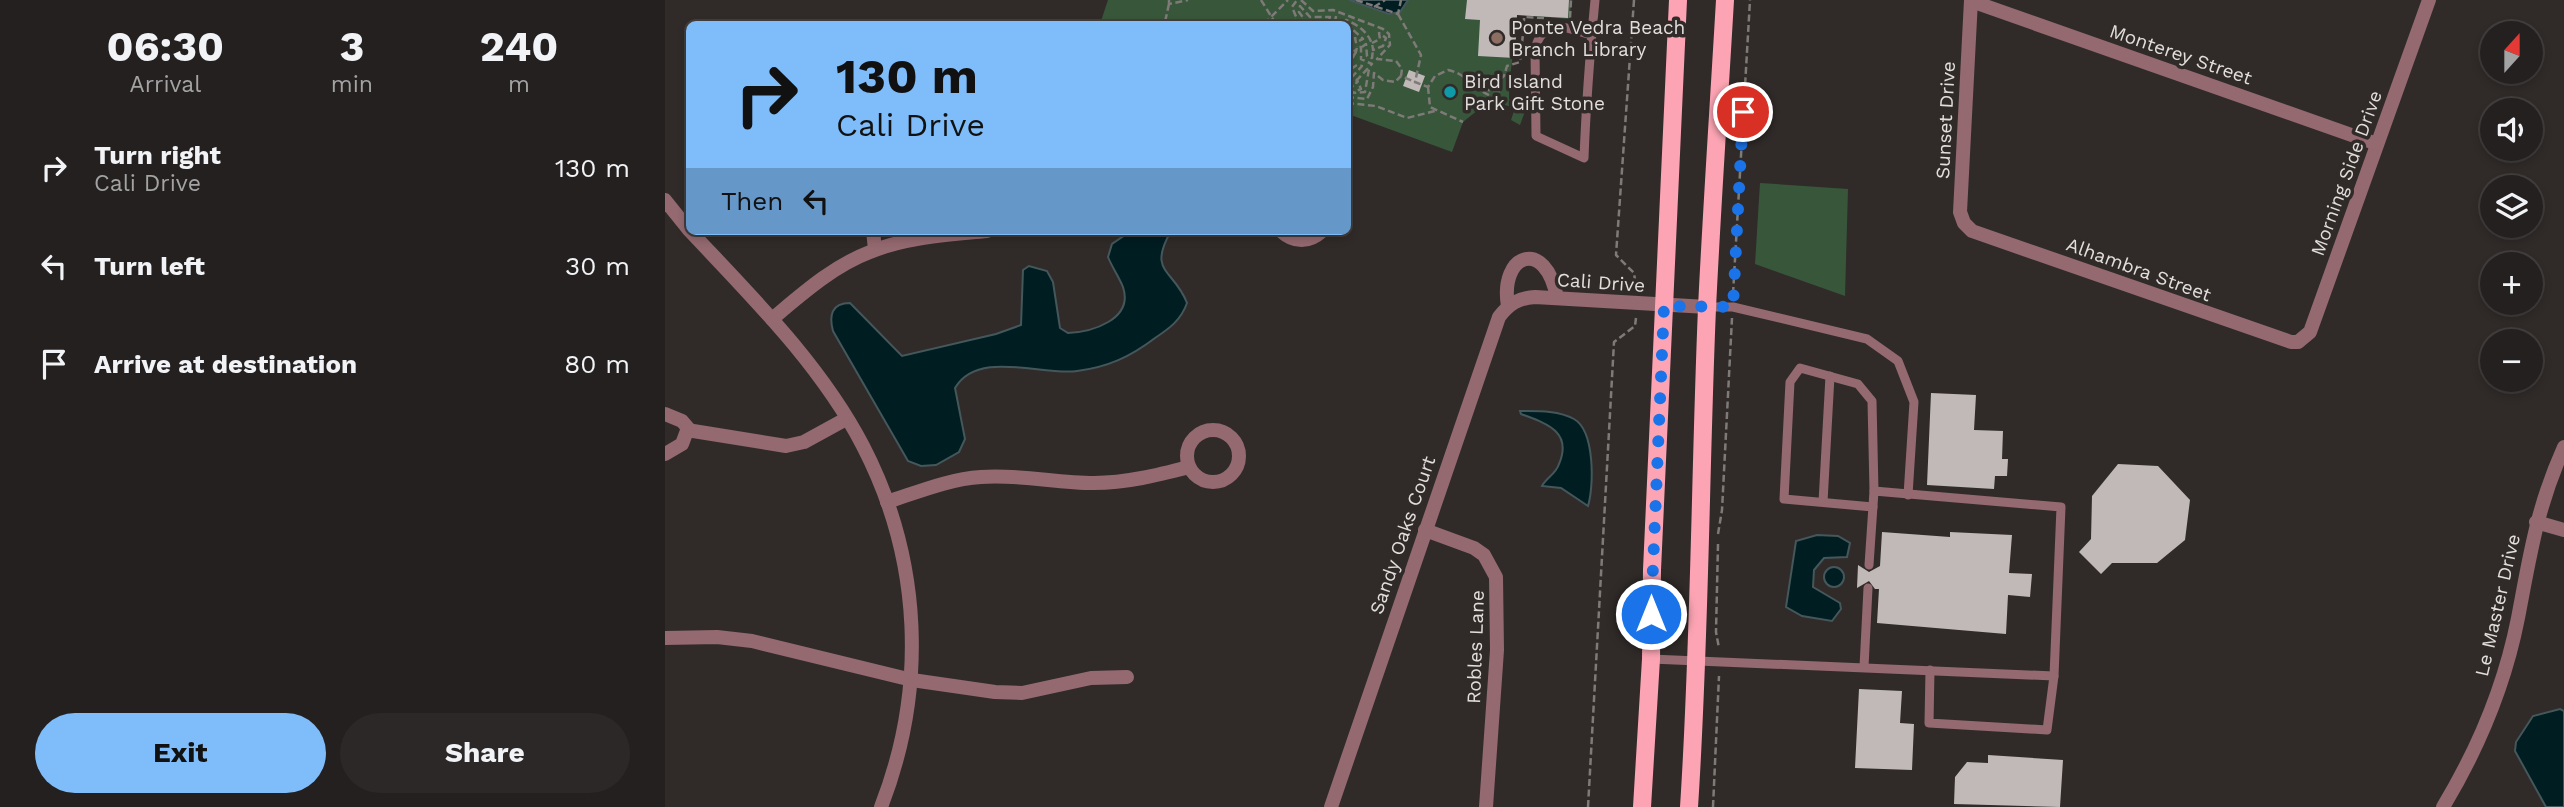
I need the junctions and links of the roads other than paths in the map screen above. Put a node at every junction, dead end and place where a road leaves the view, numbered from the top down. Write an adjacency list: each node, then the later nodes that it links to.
1 (1595, 0): 6 (lane)
2 (1678, 0): 19 (main road)
3 (1725, 0): 20 (main road)
4 (1971, 0): 7 (street, Monterey Street); 10 (street, Sunset Drive)
5 (2429, 0): 7 (street, Morning Side Drive)
6 (1591, 35): 6 (lane)
7 (2377, 144): 22 (street, Morning Side Drive)
8 (665, 201): 9 (street)
9 (686, 226)
10 (1979, 233): 22 (street, Alhambra Street)
11 (694, 235): 21 (street)
12 (874, 235): 16 (street)
13 (954, 235): 16 (street)
14 (1287, 235): 15 (street)
15 (1315, 235)
16 (876, 249): 21 (street)
17 (1557, 298): 18 (street, Cali Drive); 18 (street); 19 (street, Cali Drive)
18 (1508, 306): 36 (street, Sandy Oaks Court)
19 (1664, 306): 20 (street, Cali Drive); 41 (main road)
20 (1707, 307): 31 (lane); 42 (main road)
21 (772, 319): 25 (street)
22 (2285, 342)
23 (1830, 376): 30 (lane); 33 (lane); 33 (lane)
24 (665, 414): 26 (street)
25 (846, 419): 26 (street); 32 (street)
26 (687, 430): 28 (street)
27 (2564, 447): 35 (street, Le Master Drive)
28 (665, 454)
29 (1189, 467): 32 (street)
30 (1874, 491): 31 (lane); 34 (lane)
31 (1908, 495): 45 (lane)
32 (887, 502): 47 (street)
33 (1823, 502): 34 (lane)
34 (1873, 507): 38 (lane)
35 (2536, 522): 37 (street); 53 (street, Le Master Drive)
36 (1425, 530): 49 (street, Sandy Oaks Court); 50 (street, Robles Lane)
37 (2564, 530)
38 (1869, 565)
39 (1868, 588): 43 (lane)
40 (665, 638): 47 (street)
41 (1651, 659): 42 (lane); 51 (main road)
42 (1698, 660): 43 (lane); 52 (main road)
43 (1864, 667): 44 (lane)
44 (1930, 670): 45 (lane); 45 (lane)
45 (2054, 676)
46 (1127, 677): 47 (street)
47 (912, 680): 48 (street)
48 (881, 807)
49 (1331, 807)
50 (1486, 807)
51 (1642, 807)
52 (1689, 807)
53 (2443, 807)

